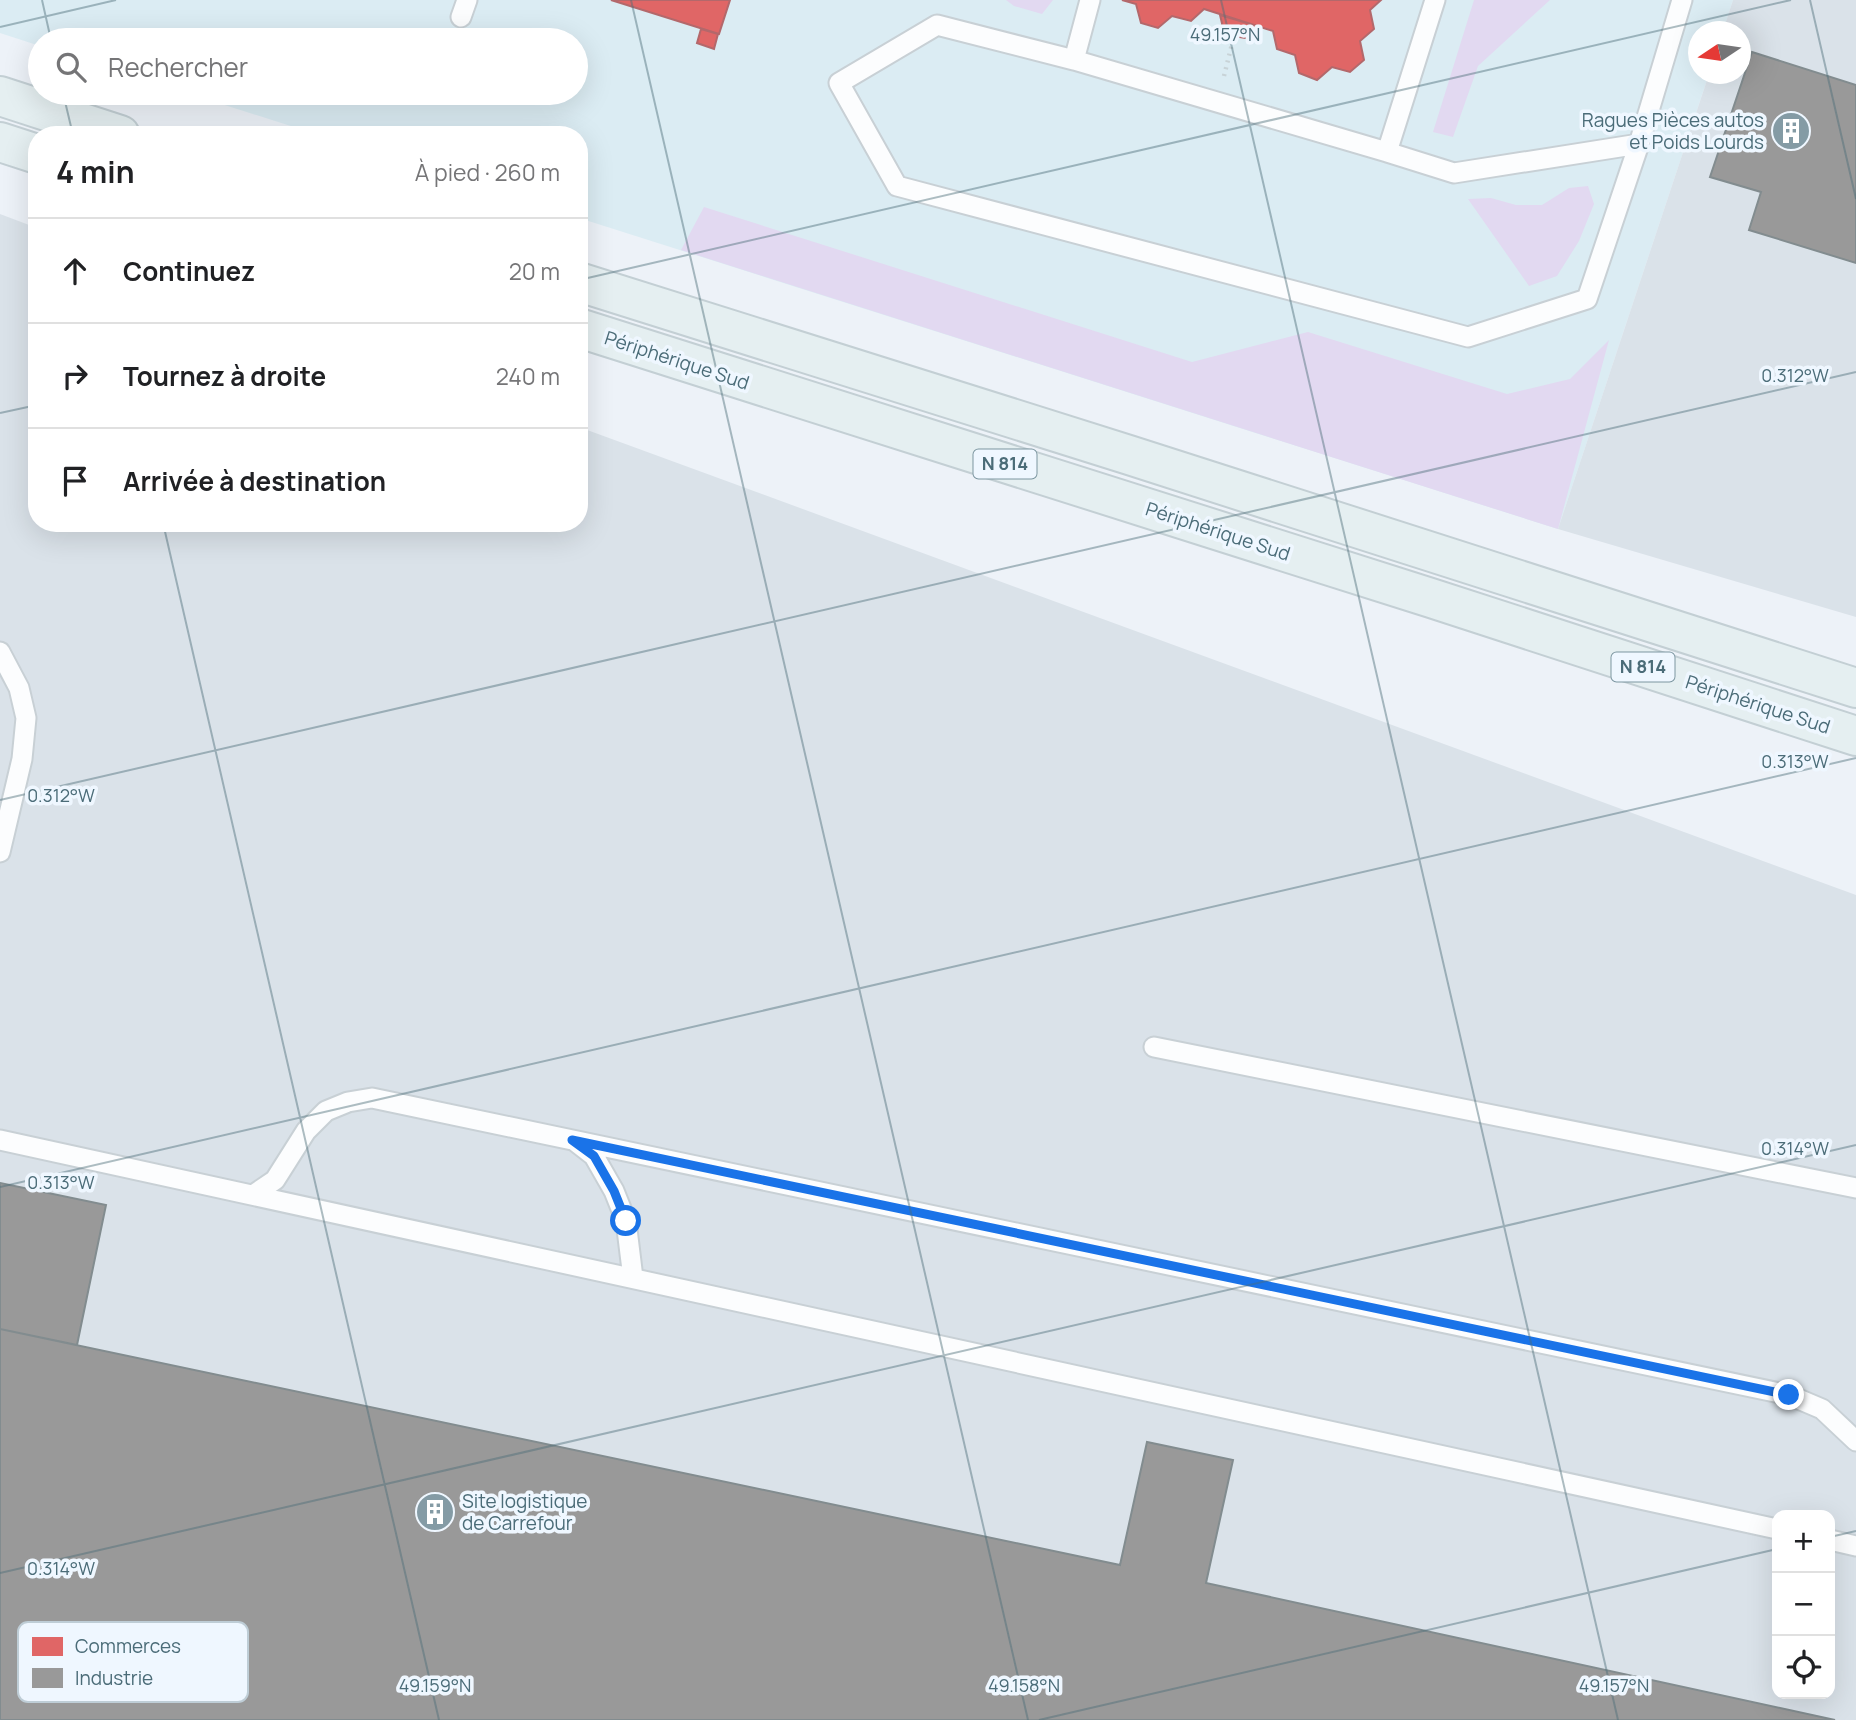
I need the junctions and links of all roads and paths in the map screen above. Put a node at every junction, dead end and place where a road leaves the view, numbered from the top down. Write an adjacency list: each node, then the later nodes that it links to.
1 (1090, 0): 5 (lane)
2 (1435, 0): 12 (lane)
3 (1682, 0): 10 (lane)
4 (1234, 36): 7 (path)
5 (1074, 60): 7 (lane); 10 (lane)
6 (0, 96): 8 (highway)
7 (1216, 102): 12 (lane)
8 (92, 126)
9 (0, 142): 11 (highway)
10 (1639, 144): 12 (lane)
11 (28, 151)
12 (1387, 152)
13 (588, 285): 16 (highway, N 814)
14 (588, 331): 17 (highway, Périphérique Sud / N 814)
15 (0, 652): 18 (lane)
16 (1856, 688)
17 (1856, 736)
18 (3, 825): 19 (lane)
19 (0, 852)
20 (1154, 1047): 23 (lane)
21 (0, 1140): 24 (lane)
22 (572, 1140): 24 (lane); 25 (lane); 26 (lane)
23 (1856, 1188)
24 (253, 1195): 25 (lane)
25 (633, 1279): 27 (lane)
26 (1856, 1441)
27 (1772, 1528)
28 (1835, 1542): 29 (lane)
29 (1856, 1546)

